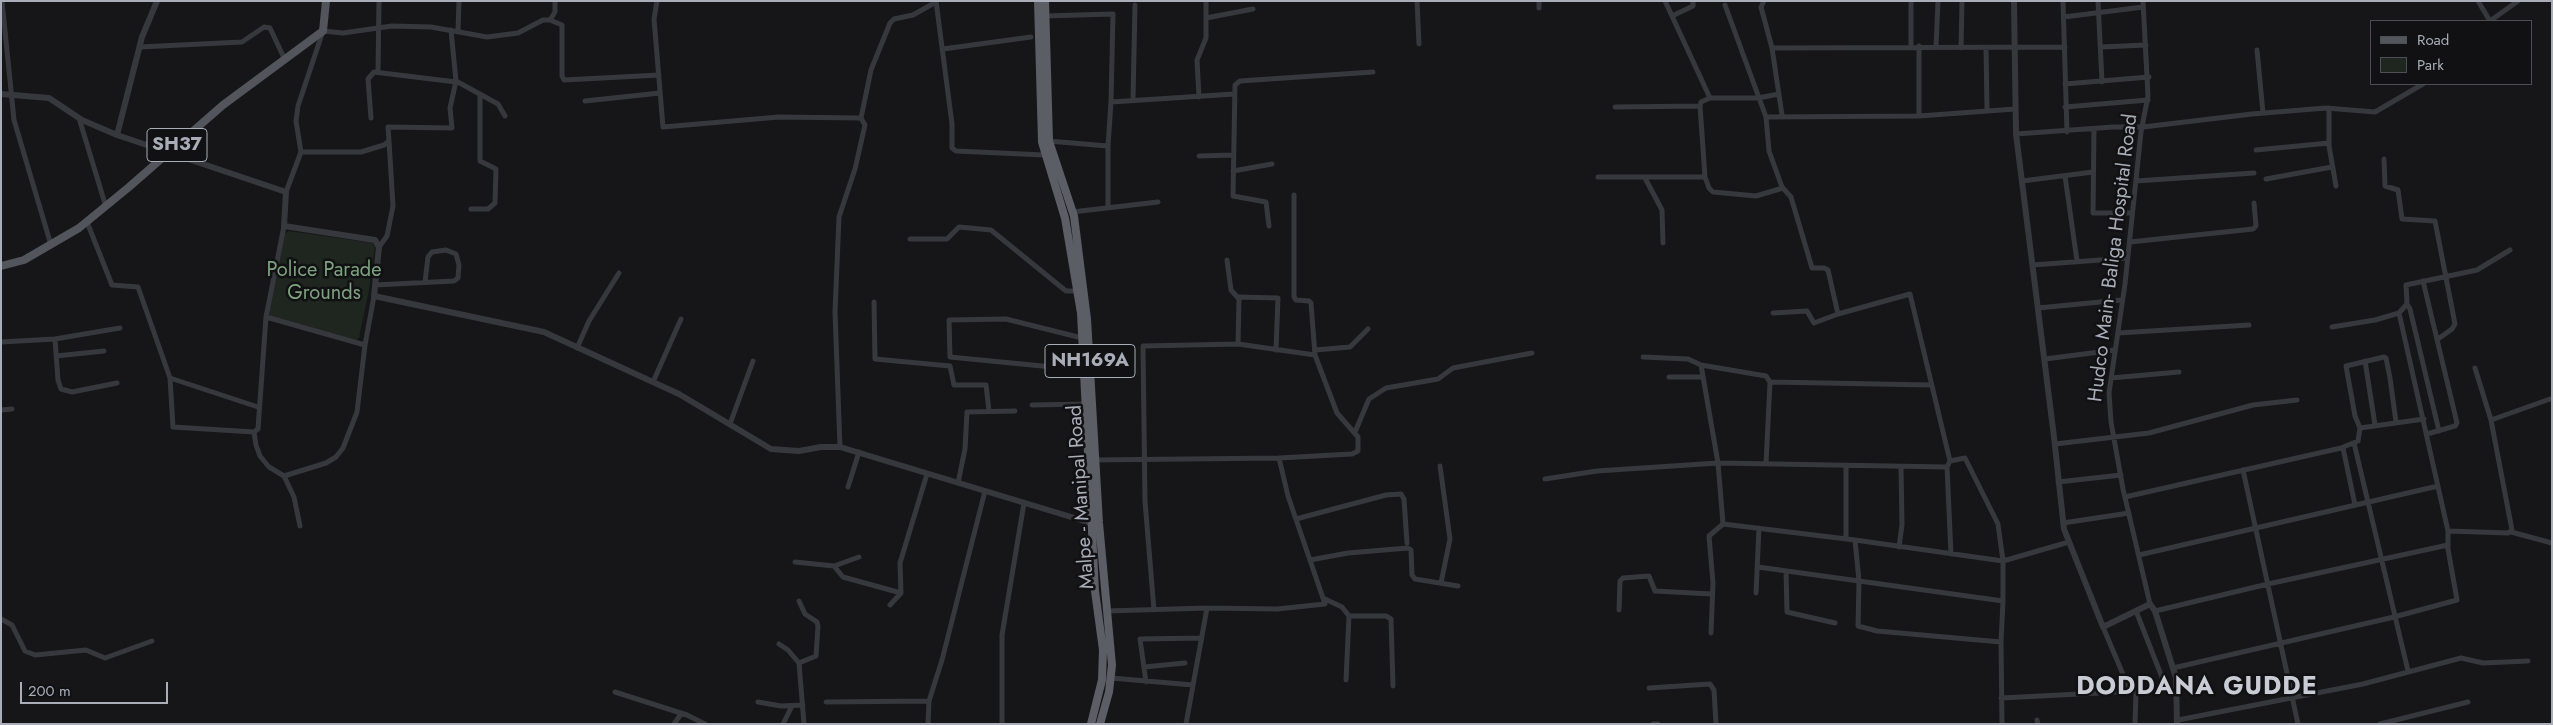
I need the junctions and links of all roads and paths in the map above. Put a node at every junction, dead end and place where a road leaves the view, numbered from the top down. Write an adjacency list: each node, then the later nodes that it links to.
1 (2, 1): 68 (street)
2 (156, 1): 50 (street)
3 (326, 1): 40 (main road)
4 (378, 1): 38 (street)
5 (459, 1): 41 (street)
6 (555, 1): 35 (street)
7 (657, 1): 60 (street)
8 (1038, 1): 99 (highway, Malpe - Manipal Road / NH169A)
9 (1045, 1): 31 (highway, Malpe - Manipal Road / NH169A)
10 (1206, 1): 34 (street)
11 (1417, 1): 43 (street)
12 (1540, 1): 28 (street)
13 (1665, 1): 32 (street)
14 (1693, 1): 32 (street)
15 (1764, 1): 52 (street)
16 (1911, 1): 45 (street)
17 (1938, 1): 47 (street)
18 (1962, 1): 53 (street)
19 (2014, 1): 48 (street)
20 (2063, 1): 33 (street)
21 (2098, 1): 30 (street)
22 (2478, 1): 36 (street)
23 (2518, 1): 37 (street)
24 (936, 2): 55 (street); 92 (street)
25 (2143, 4): 30 (street); 44 (street, Hudco Main- Baliga Hospital Road)
26 (1135, 5): 75 (street)
27 (1725, 5): 74 (street)
28 (1539, 8)
29 (1253, 9): 34 (street)
30 (2099, 12): 33 (street); 51 (street)
31 (1045, 16): 78 (street); 99 (highway, Malpe - Manipal Road / NH169A)
32 (1672, 16): 73 (street)
33 (2064, 17): 49 (street)
34 (1206, 18): 72 (street)
35 (550, 20): 41 (street); 60 (street)
36 (2489, 20)
37 (2491, 20)
38 (378, 28): 39 (street); 40 (street); 58 (street)
39 (451, 30): 41 (street); 62 (street)
40 (323, 31): 57 (main road, SH37); 104 (street)
41 (458, 31)
42 (1031, 37): 55 (street)
43 (1419, 44)
44 (2146, 45): 51 (street); 61 (street, Hudco Main- Baliga Hospital Road)
45 (1912, 46): 46 (street); 52 (street)
46 (1919, 46): 47 (street); 88 (street)
47 (1936, 46): 53 (street)
48 (2015, 46): 49 (street); 54 (street); 83 (street)
49 (2065, 46): 64 (street)
50 (140, 47): 57 (street); 97 (street)
51 (2101, 47): 63 (street)
52 (1772, 48): 71 (street)
53 (1961, 48): 54 (street)
54 (1986, 48): 84 (street)
55 (942, 49): 105 (street)
56 (2257, 50): 85 (street)
57 (285, 60): 103 (main road, SH37)
58 (378, 71): 62 (street); 91 (street)
59 (1373, 72): 70 (street)
60 (659, 75): 66 (street)
61 (2149, 77): 63 (street); 76 (street, Hudco Main- Baliga Hospital Road)
62 (456, 82): 69 (street); 98 (street)
63 (2102, 82): 64 (street)
64 (2065, 84): 81 (street)
65 (2421, 85): 82 (street)
66 (660, 93): 77 (street); 92 (street)
67 (1, 94): 68 (street)
68 (12, 94): 90 (street); 138 (street)
69 (480, 94): 87 (street); 129 (street)
70 (1234, 94): 72 (street); 106 (street)
71 (1779, 94): 74 (street); 86 (street)
72 (1199, 97): 75 (street)
73 (1710, 98): 74 (street); 79 (street)
74 (1758, 98): 89 (street)
75 (1133, 99): 78 (street)
76 (2148, 100): 81 (street); 93 (street, Hudco Main- Baliga Hospital Road)
77 (585, 101)
78 (1111, 102): 101 (street)
79 (1700, 106): 80 (street); 117 (street)
80 (1615, 107)
81 (2065, 107): 95 (street)
82 (2329, 108): 85 (street); 100 (street)
83 (2015, 109): 84 (street); 96 (street)
84 (1987, 110): 88 (street)
85 (2263, 113): 93 (street)
86 (1782, 115): 88 (street); 89 (street)
87 (505, 116)
88 (1919, 116)
89 (1766, 117): 122 (street)
90 (78, 118): 97 (street); 127 (street)
91 (371, 118)
92 (861, 118): 221 (street)
93 (2143, 127): 94 (street); 120 (street, Hudco Main- Baliga Hospital Road)
94 (2094, 129): 95 (street); 112 (street)
95 (2067, 132): 96 (street)
96 (2016, 134): 119 (street)
97 (117, 135): 103 (street)
98 (389, 141): 104 (street); 139 (street)
99 (1045, 142): 101 (street); 105 (highway, Malpe - Manipal Road / NH169A); 130 (highway, Malpe - Manipal Road / NH169A)
100 (2329, 143): 102 (street); 110 (street)
101 (1108, 146): 128 (street)
102 (2256, 150)
103 (169, 152): 123 (street); 127 (main road, SH37)
104 (301, 152): 123 (street)
105 (1044, 155): 151 (highway, Malpe - Manipal Road / NH169A)
106 (1232, 155): 107 (street); 111 (street)
107 (1199, 156)
108 (2384, 159): 147 (street)
109 (1272, 164): 111 (street)
110 (2332, 167): 118 (street); 121 (street)
111 (1233, 171): 134 (street)
112 (2093, 172): 114 (street); 131 (street)
113 (2254, 173): 120 (street)
114 (2065, 176): 119 (street); 143 (street)
115 (1598, 177): 116 (street)
116 (1645, 178): 117 (street); 137 (street)
117 (1705, 178): 122 (street)
118 (2266, 179)
119 (2022, 181): 144 (street)
120 (2136, 181): 131 (street, Hudco Main- Baliga Hospital Road)
121 (2336, 186)
122 (1783, 188): 160 (street)
123 (286, 192): 133 (street)
124 (1294, 195): 178 (street)
125 (1158, 202): 128 (street)
126 (2254, 203): 136 (street)
127 (106, 207): 132 (main road, SH37)
128 (1108, 207): 130 (street)
129 (471, 209)
130 (1072, 212): 226 (highway, Malpe - Manipal Road / NH169A)
131 (2132, 213): 136 (street, Hudco Main- Baliga Hospital Road)
132 (87, 222): 138 (main road, SH37); 193 (street)
133 (284, 226): 139 (street); 161 (street)
134 (1270, 226)
135 (910, 239): 151 (street)
136 (2130, 242): 141 (street, Hudco Main- Baliga Hospital Road)
137 (1663, 243)
138 (51, 245): 145 (main road, SH37)
139 (379, 247): 150 (street)
140 (2510, 250): 147 (street)
141 (2127, 258): 143 (street); 154 (street, Hudco Main- Baliga Hospital Road)
142 (1227, 260): 153 (street)
143 (2076, 261): 144 (street)
144 (2033, 265): 157 (street)
145 (1, 266)
146 (619, 273): 174 (street)
147 (2444, 276): 148 (street); 170 (street)
148 (2423, 281): 156 (street); 170 (street)
149 (425, 282): 149 (street); 150 (street)
150 (376, 285): 152 (street)
151 (1078, 291): 168 (highway, Malpe - Manipal Road / NH169A)
152 (374, 296): 173 (street); 174 (street)
153 (1239, 297): 172 (street); 175 (street)
154 (2121, 300): 157 (street); 167 (street, Hudco Main- Baliga Hospital Road)
155 (874, 302): 187 (street)
156 (2407, 304): 159 (street); 214 (street)
157 (2038, 308): 183 (street)
158 (1773, 313): 160 (street)
159 (2399, 313): 164 (street); 208 (street)
160 (1838, 314): 198 (street)
161 (266, 317): 173 (street); 203 (street)
162 (681, 319): 195 (street)
163 (2248, 325): 167 (street)
164 (2332, 326)
165 (120, 328): 169 (street)
166 (1368, 329): 178 (street)
167 (2118, 333): 176 (street, Hudco Main- Baliga Hospital Road)
168 (1082, 338): 181 (street); 189 (highway, Malpe - Manipal Road / NH169A)
169 (55, 339): 171 (street); 180 (street)
170 (2438, 339): 214 (street)
171 (1, 342)
172 (1238, 344): 175 (street); 224 (street)
173 (364, 345): 236 (street)
174 (577, 348): 195 (street)
175 (1276, 350): 178 (street)
176 (2115, 350): 183 (street); 194 (street, Hudco Main- Baliga Hospital Road)
177 (104, 351): 180 (street)
178 (1315, 352): 216 (street)
179 (1532, 353): 216 (street)
180 (56, 356): 197 (street)
181 (950, 357): 187 (street); 189 (street)
182 (1643, 358): 186 (street)
183 (2044, 359): 220 (street)
184 (753, 361): 211 (street)
185 (2365, 361): 210 (street); 212 (street); 213 (street)
186 (1701, 365): 192 (street); 196 (street)
187 (950, 366): 206 (street)
188 (2475, 368): 209 (street)
189 (1083, 370): 201 (highway, Malpe - Manipal Road / NH169A)
190 (2179, 372): 194 (street)
191 (1669, 377): 192 (street)
192 (1703, 377): 227 (street)
193 (170, 378): 203 (street); 215 (street)
194 (2111, 378): 218 (street, Hudco Main- Baliga Hospital Road)
195 (653, 382): 211 (street)
196 (1770, 382): 198 (street); 228 (street)
197 (118, 383)
198 (1931, 385): 229 (street)
199 (2550, 399): 209 (street)
200 (2297, 400): 218 (street)
201 (1085, 404): 202 (street); 249 (highway, Malpe - Manipal Road / NH169A)
202 (1032, 405)
203 (258, 407): 215 (street)
204 (12, 409): 205 (street)
205 (1, 410)
206 (989, 411): 207 (street); 239 (street)
207 (1015, 411)
208 (2424, 419): 210 (street); 217 (street)
209 (2491, 420): 256 (street)
210 (2396, 422): 212 (street)
211 (730, 424): 221 (street)
212 (2375, 426): 213 (street)
213 (2360, 428): 219 (street)
214 (2439, 431): 217 (street)
215 (254, 432): 236 (street)
216 (1355, 432): 225 (street)
217 (2427, 434): 240 (street)
218 (2115, 435): 220 (street); 235 (street, Hudco Main- Baliga Hospital Road)
219 (2354, 443): 222 (street); 244 (street)
220 (2055, 444): 238 (street)
221 (840, 447): 223 (street)
222 (2344, 448): 233 (street); 246 (street)
223 (859, 452): 234 (street); 241 (street)
224 (1144, 458): 225 (street); 226 (street); 289 (street)
225 (1279, 458): 248 (street)
226 (1094, 460): 278 (highway, Malpe - Manipal Road / NH169A)
227 (1718, 463): 228 (street); 237 (street); 251 (street)
228 (1766, 464): 231 (street)
229 (1948, 464): 232 (street); 264 (street); 269 (street)
230 (1440, 466): 275 (street)
231 (1846, 466): 232 (street); 257 (street)
232 (1901, 467): 263 (street)
233 (2243, 470): 243 (street); 253 (street)
234 (926, 474): 239 (street); 280 (street)
235 (2121, 475): 238 (street); 243 (street, Hudco Main- Baliga Hospital Road)
236 (284, 476): 252 (street)
237 (1545, 479)
238 (2058, 482): 250 (street)
239 (958, 483): 242 (street)
240 (2438, 486): 244 (street); 255 (street)
241 (848, 487)
242 (985, 491): 245 (street); 323 (street)
243 (2125, 497): 247 (street, Hudco Main- Baliga Hospital Road)
244 (2368, 502): 246 (street); 267 (street)
245 (1024, 503): 249 (street); 336 (street)
246 (2355, 505): 253 (street)
247 (2129, 513): 250 (street); 265 (street, Hudco Main- Baliga Hospital Road)
248 (1296, 519): 260 (street); 268 (street)
249 (1091, 523): 279 (highway, Malpe - Manipal Road / NH169A)
250 (2063, 523): 259 (street)
251 (1722, 524): 254 (street); 282 (street)
252 (300, 526)
253 (2256, 527): 265 (street); 276 (street)
254 (1759, 528): 257 (street); 272 (street)
255 (2448, 531): 256 (street); 262 (street)
256 (2511, 532): 261 (street)
257 (1846, 539): 258 (street)
258 (1855, 540): 263 (street); 274 (street)
259 (2069, 542): 269 (street); 298 (street)
260 (1407, 543)
261 (2552, 543)
262 (2448, 545): 267 (street); 295 (street)
263 (1899, 547): 264 (street)
264 (1951, 554): 269 (street)
265 (2139, 555): 286 (street, Hudco Main- Baliga Hospital Road)
266 (859, 557): 271 (street)
267 (2382, 558): 276 (street); 295 (street)
268 (1310, 560): 275 (street); 283 (street)
269 (2002, 561): 285 (street)
270 (795, 562): 271 (street)
271 (834, 566): 280 (street)
272 (1758, 567): 273 (street); 281 (street)
273 (1786, 571): 274 (street); 297 (street)
274 (1859, 581): 285 (street); 302 (street)
275 (1441, 583): 277 (street)
276 (2268, 584): 293 (street); 303 (street)
277 (1458, 586)
278 (1104, 590): 279 (highway); 291 (highway, Malpe - Manipal Road / NH169A)
279 (1095, 591): 337 (highway, Malpe - Manipal Road / NH169A)
280 (901, 593): 287 (street)
281 (1756, 593)
282 (1712, 594): 290 (street); 299 (street)
283 (1323, 598): 288 (street); 294 (street)
284 (799, 601): 306 (street)
285 (2003, 601): 302 (street)
286 (2150, 604): 292 (street); 293 (street)
287 (890, 605)
288 (1207, 608): 289 (street); 300 (street)
289 (1154, 610): 291 (street)
290 (1619, 610)
291 (1106, 611): 311 (highway, Malpe - Manipal Road / NH169A)
292 (2136, 611): 298 (street); 318 (street)
293 (2155, 611): 309 (street)
294 (1349, 616): 312 (street); 315 (street)
295 (2394, 617): 303 (street); 310 (street)
296 (1, 619): 301 (street)
297 (1835, 623)
298 (2103, 627): 319 (street)
299 (1711, 633)
300 (1202, 638): 308 (street); 314 (street)
301 (152, 640)
302 (2001, 642): 321 (street)
303 (2281, 642): 309 (street); 322 (street)
304 (779, 644): 306 (street)
305 (2528, 661): 310 (street)
306 (799, 663): 328 (street)
307 (1185, 663): 308 (street)
308 (1144, 667): 313 (street)
309 (2173, 668): 317 (street)
310 (2408, 672): 322 (street)
311 (1111, 678): 313 (street); 338 (highway, Malpe - Manipal Road / NH169A)
312 (1346, 680)
313 (1146, 682): 314 (street)
314 (1193, 685): 339 (street)
315 (1393, 686)
316 (1649, 688): 342 (street)
317 (2178, 689): 318 (street); 330 (street)
318 (2167, 690): 319 (street)
319 (2133, 691): 321 (street); 344 (street)
320 (615, 692): 329 (street)
321 (2001, 698): 343 (street)
322 (2293, 698): 330 (street); 345 (street)
323 (929, 701): 325 (street); 335 (street)
324 (758, 702): 327 (street)
325 (826, 702)
326 (2468, 702): 346 (street)
327 (792, 706): 328 (street); 333 (street)
328 (803, 706): 334 (street)
329 (680, 714): 331 (street); 332 (street)
330 (2178, 722)
331 (674, 724)
332 (705, 724)
333 (783, 724)
334 (804, 724)
335 (928, 724)
336 (1002, 724)
337 (1091, 724)
338 (1100, 724)
339 (1186, 724)
340 (1654, 724): 341 (street)
341 (1658, 724)
342 (1716, 724)
343 (2002, 724)
344 (2135, 724)
345 (2298, 724)
346 (2380, 724)

